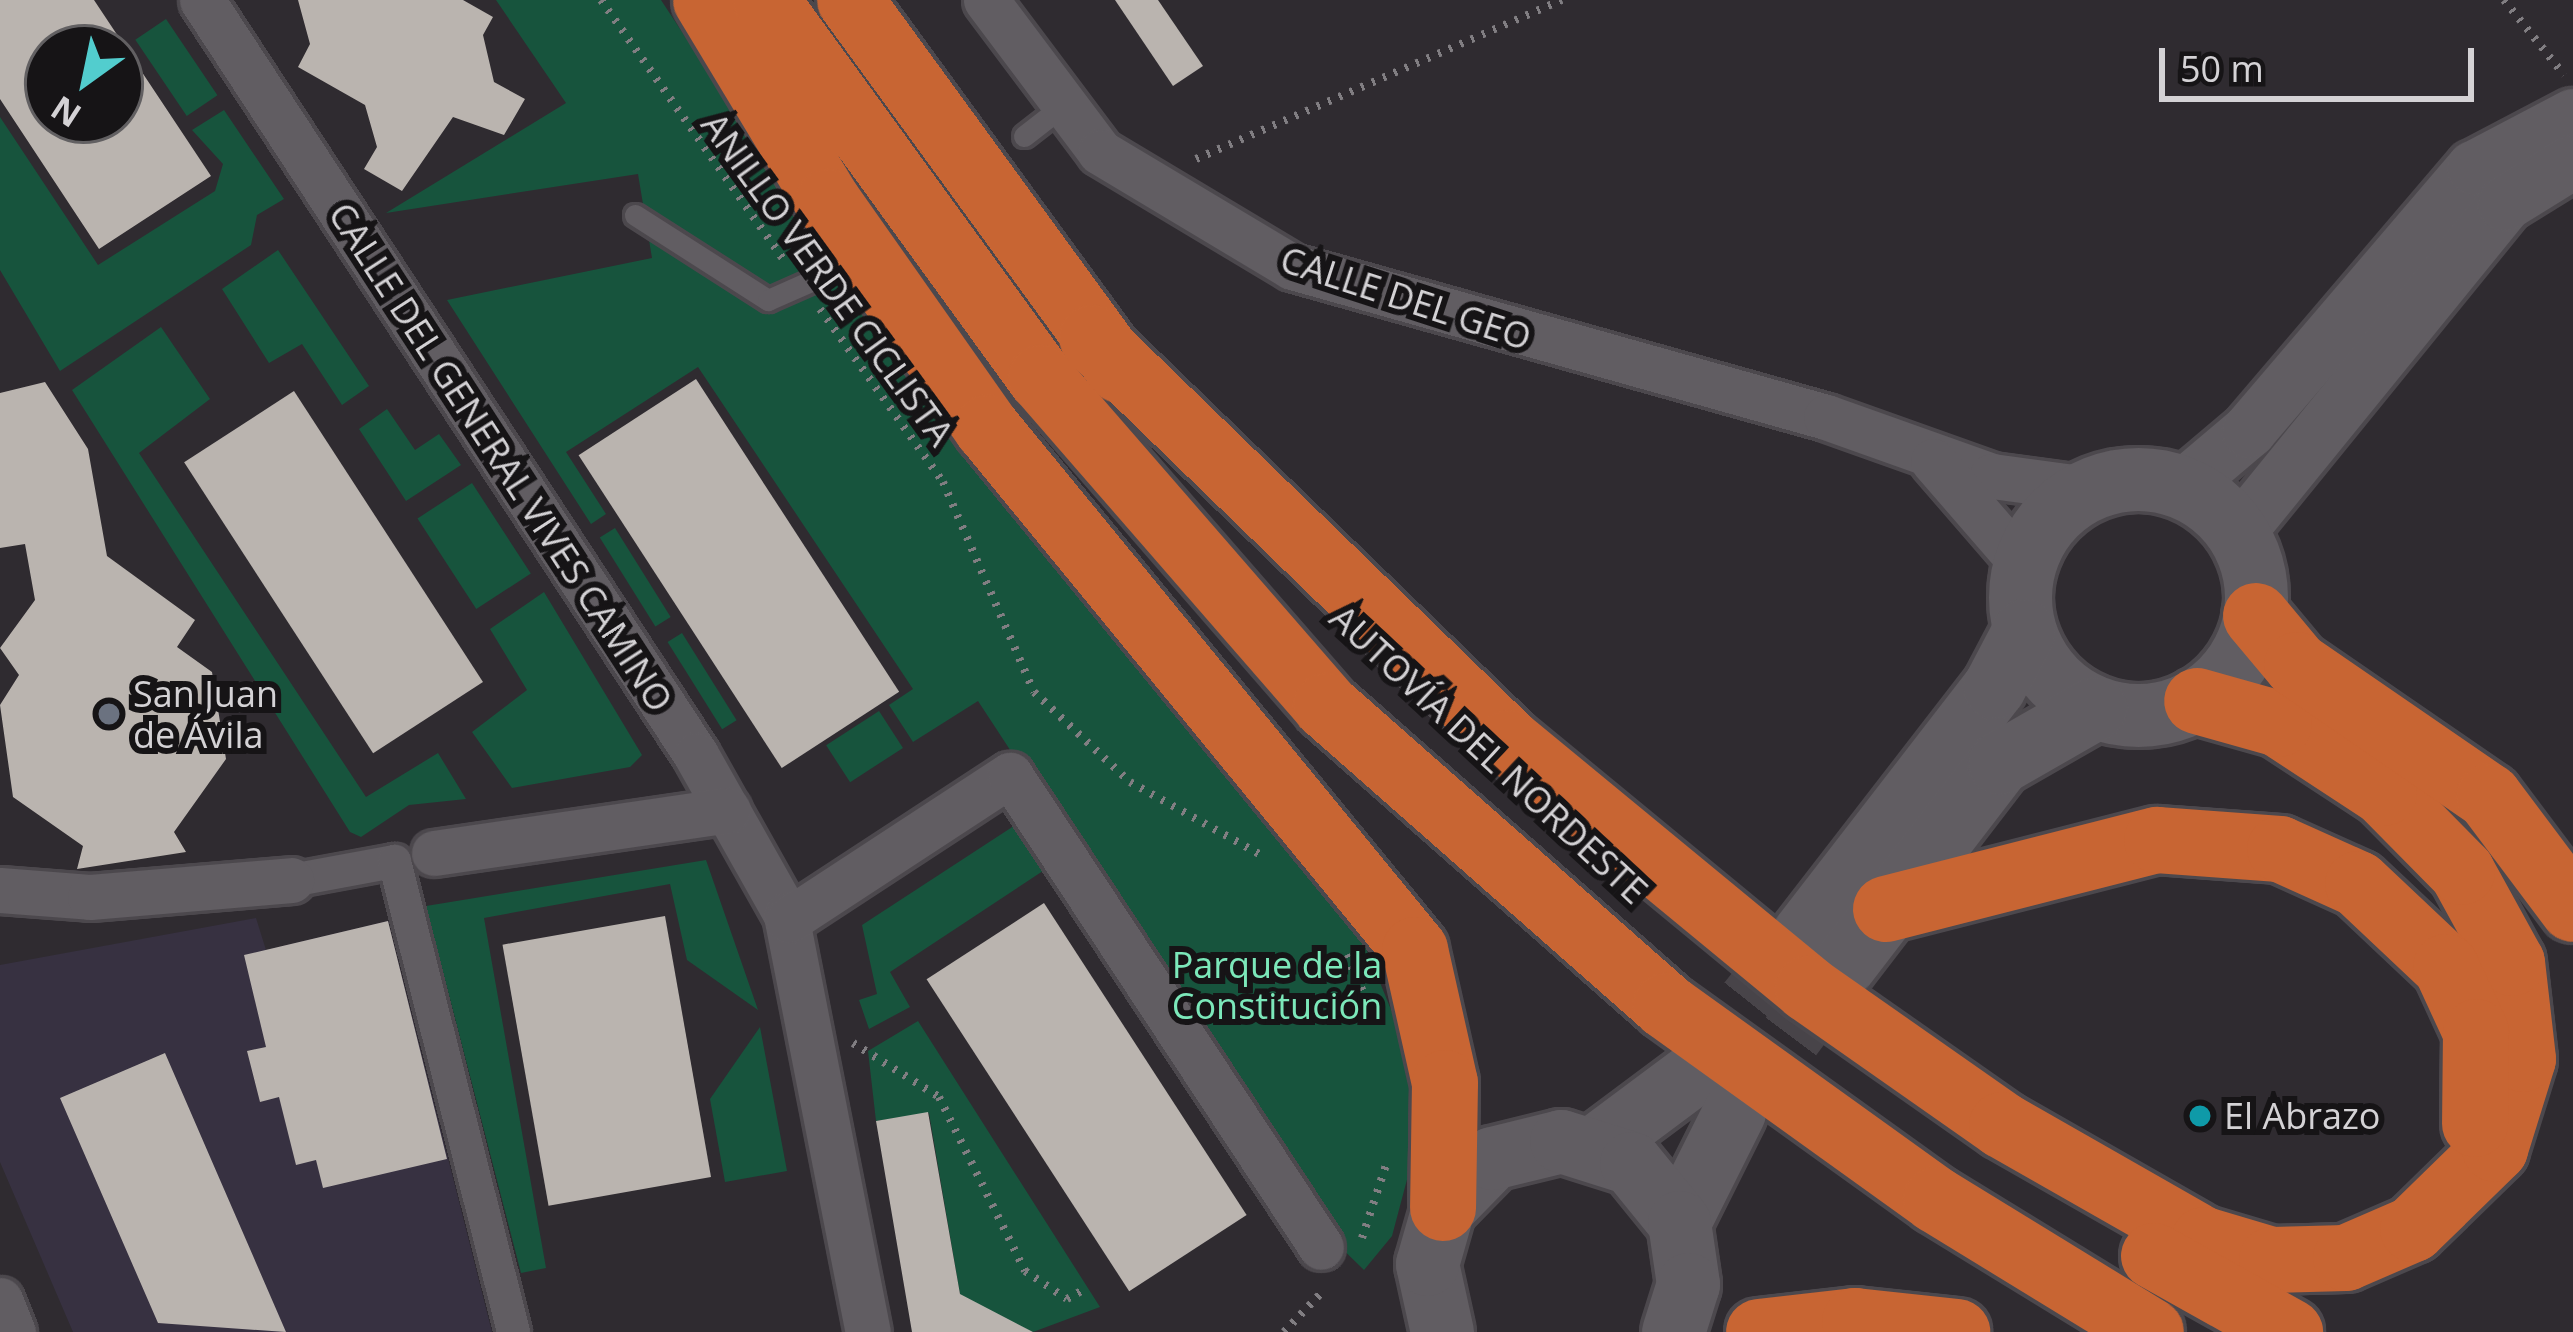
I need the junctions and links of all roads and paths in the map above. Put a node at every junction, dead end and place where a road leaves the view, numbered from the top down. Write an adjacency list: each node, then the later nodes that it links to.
1 (202, 0): 28 (street, CALLE DEL GENERAL VIVES CAMINO)
2 (601, 0): 17 (path, ANILLO VERDE CICLISTA)
3 (706, 0): 42 (highway)
4 (766, 0): 55 (highway, AUTOVÍA DEL NORDESTE)
5 (850, 0): 18 (highway, AUTOVÍA DEL NORDESTE)
6 (986, 0): 10 (street, CALLE DEL GEO)
7 (1562, 0): 14 (path)
8 (2504, 0): 9 (path)
9 (2573, 85)
10 (1060, 108): 12 (lane); 14 (street, CALLE DEL GEO)
11 (2573, 116): 20 (street)
12 (1024, 136)
13 (2573, 162): 22 (street)
14 (1140, 183): 19 (street, CALLE DEL GEO)
15 (634, 215): 17 (lane)
16 (827, 274): 17 (lane)
17 (802, 289): 30 (path, ANILLO VERDE CICLISTA)
18 (1092, 338): 41 (highway); 56 (highway, AUTOVÍA DEL NORDESTE)
19 (1918, 446): 21 (street, CALLE DEL GEO); 23 (street)
20 (2183, 487): 21 (main road); 22 (main road)
21 (2088, 489): 23 (main road)
22 (2239, 533): 24 (main road)
23 (2023, 565): 25 (main road)
24 (2256, 616): 26 (main road); 34 (highway)
25 (2024, 630): 27 (main road); 33 (main road)
26 (2197, 701): 27 (main road); 41 (highway)
27 (2095, 708): 33 (main road)
28 (728, 810): 29 (street); 35 (street, CALLE DEL GENERAL VIVES CAMINO)
29 (414, 857): 31 (street); 49 (street)
30 (1282, 869)
31 (291, 880): 32 (street)
32 (0, 890)
33 (1886, 909): 41 (highway)
34 (2573, 909)
35 (788, 920): 38 (street, CALLE DEL GENERAL VIVES CAMINO); 44 (street)
36 (1337, 940): 37 (path)
37 (1376, 1023)
38 (817, 1035): 45 (path); 50 (street, CALLE DEL GENERAL VIVES CAMINO)
39 (1390, 1138): 44 (path)
40 (1596, 1146): 42 (main road); 43 (main road); 43 (main road)
41 (2443, 1205)
42 (1443, 1208): 47 (main road)
43 (1679, 1222): 52 (main road)
44 (1337, 1258): 51 (path)
45 (1088, 1288)
46 (0, 1300): 48 (street)
47 (1427, 1320)
48 (13, 1332)
49 (513, 1332)
50 (868, 1332)
51 (1284, 1332)
52 (1673, 1332)
53 (1759, 1332): 54 (highway)
54 (1957, 1332)
55 (2151, 1332)
56 (2290, 1332)

